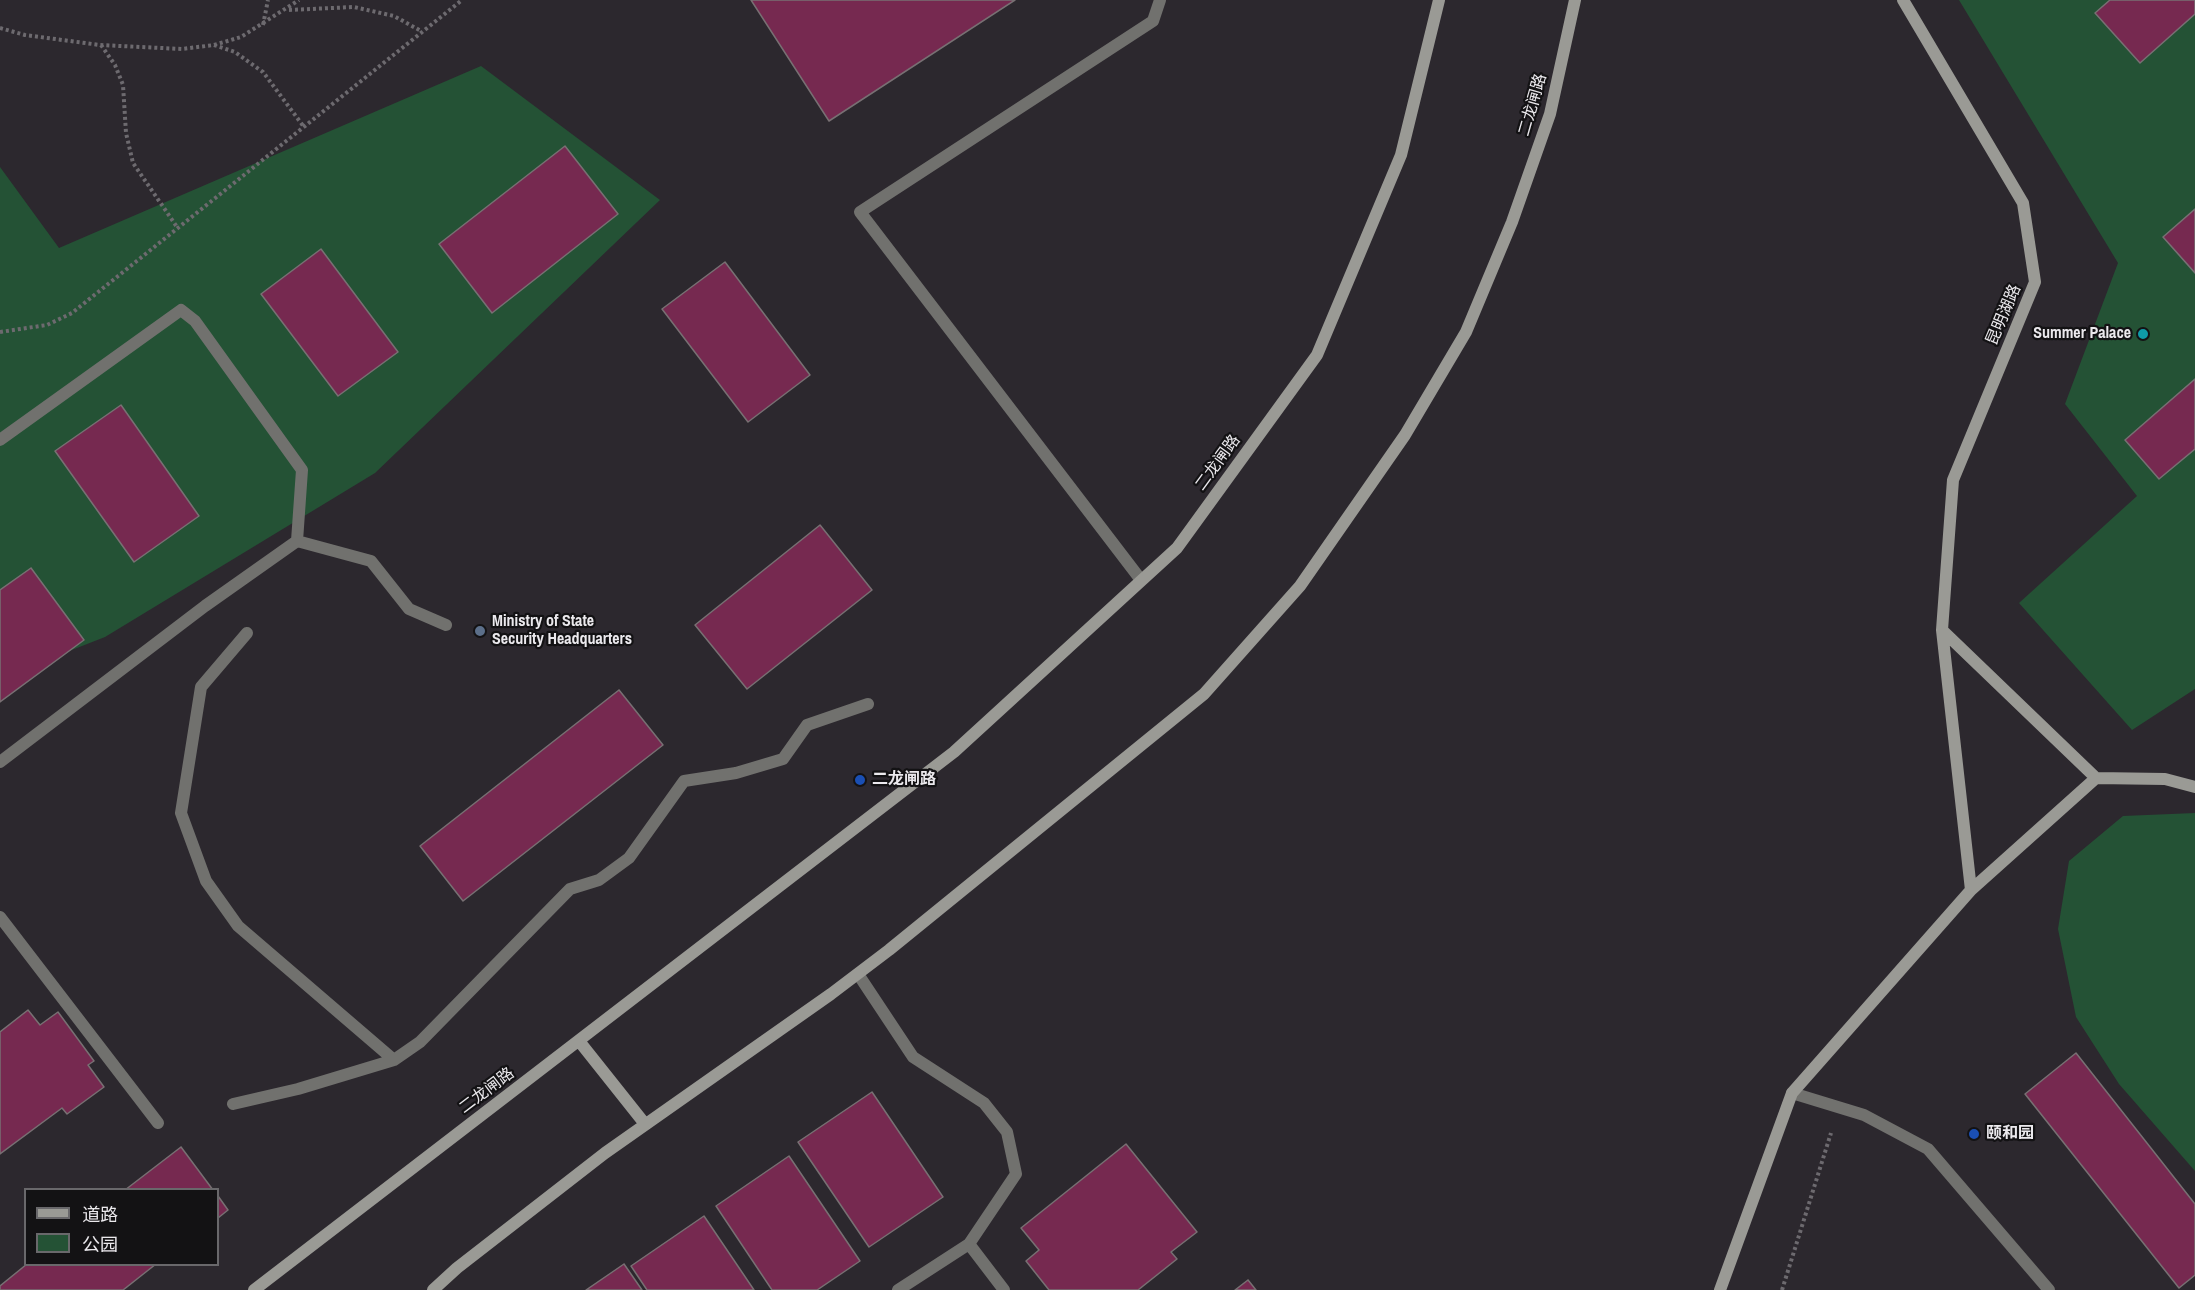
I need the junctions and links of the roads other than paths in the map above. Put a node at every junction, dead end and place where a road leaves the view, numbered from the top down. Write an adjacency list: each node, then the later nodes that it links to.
1 (1160, 0): 7 (street)
2 (1439, 0): 7 (main road, 二龙闸路)
3 (1575, 0): 17 (main road, 二龙闸路)
4 (1903, 0): 9 (main road, 昆明湖路)
5 (0, 440): 6 (street)
6 (297, 541): 8 (street); 12 (street)
7 (1141, 580): 18 (main road, 二龙闸路)
8 (446, 625)
9 (1942, 630): 13 (main road); 15 (main road, 昆明湖路)
10 (247, 633): 19 (street)
11 (868, 704): 19 (street)
12 (0, 762)
13 (2096, 778): 14 (main road); 15 (main road)
14 (2195, 787)
15 (1971, 890): 20 (main road)
16 (0, 917): 22 (street)
17 (858, 974): 23 (main road, 二龙闸路); 24 (street)
18 (579, 1041): 23 (main road); 25 (main road, 二龙闸路)
19 (394, 1060): 21 (street)
20 (1791, 1093): 29 (main road); 30 (street)
21 (233, 1104)
22 (158, 1123)
23 (645, 1124): 26 (main road, 二龙闸路)
24 (969, 1244): 27 (street); 28 (street)
25 (254, 1290)
26 (433, 1290)
27 (898, 1290)
28 (1004, 1290)
29 (1720, 1290)
30 (2049, 1290)

